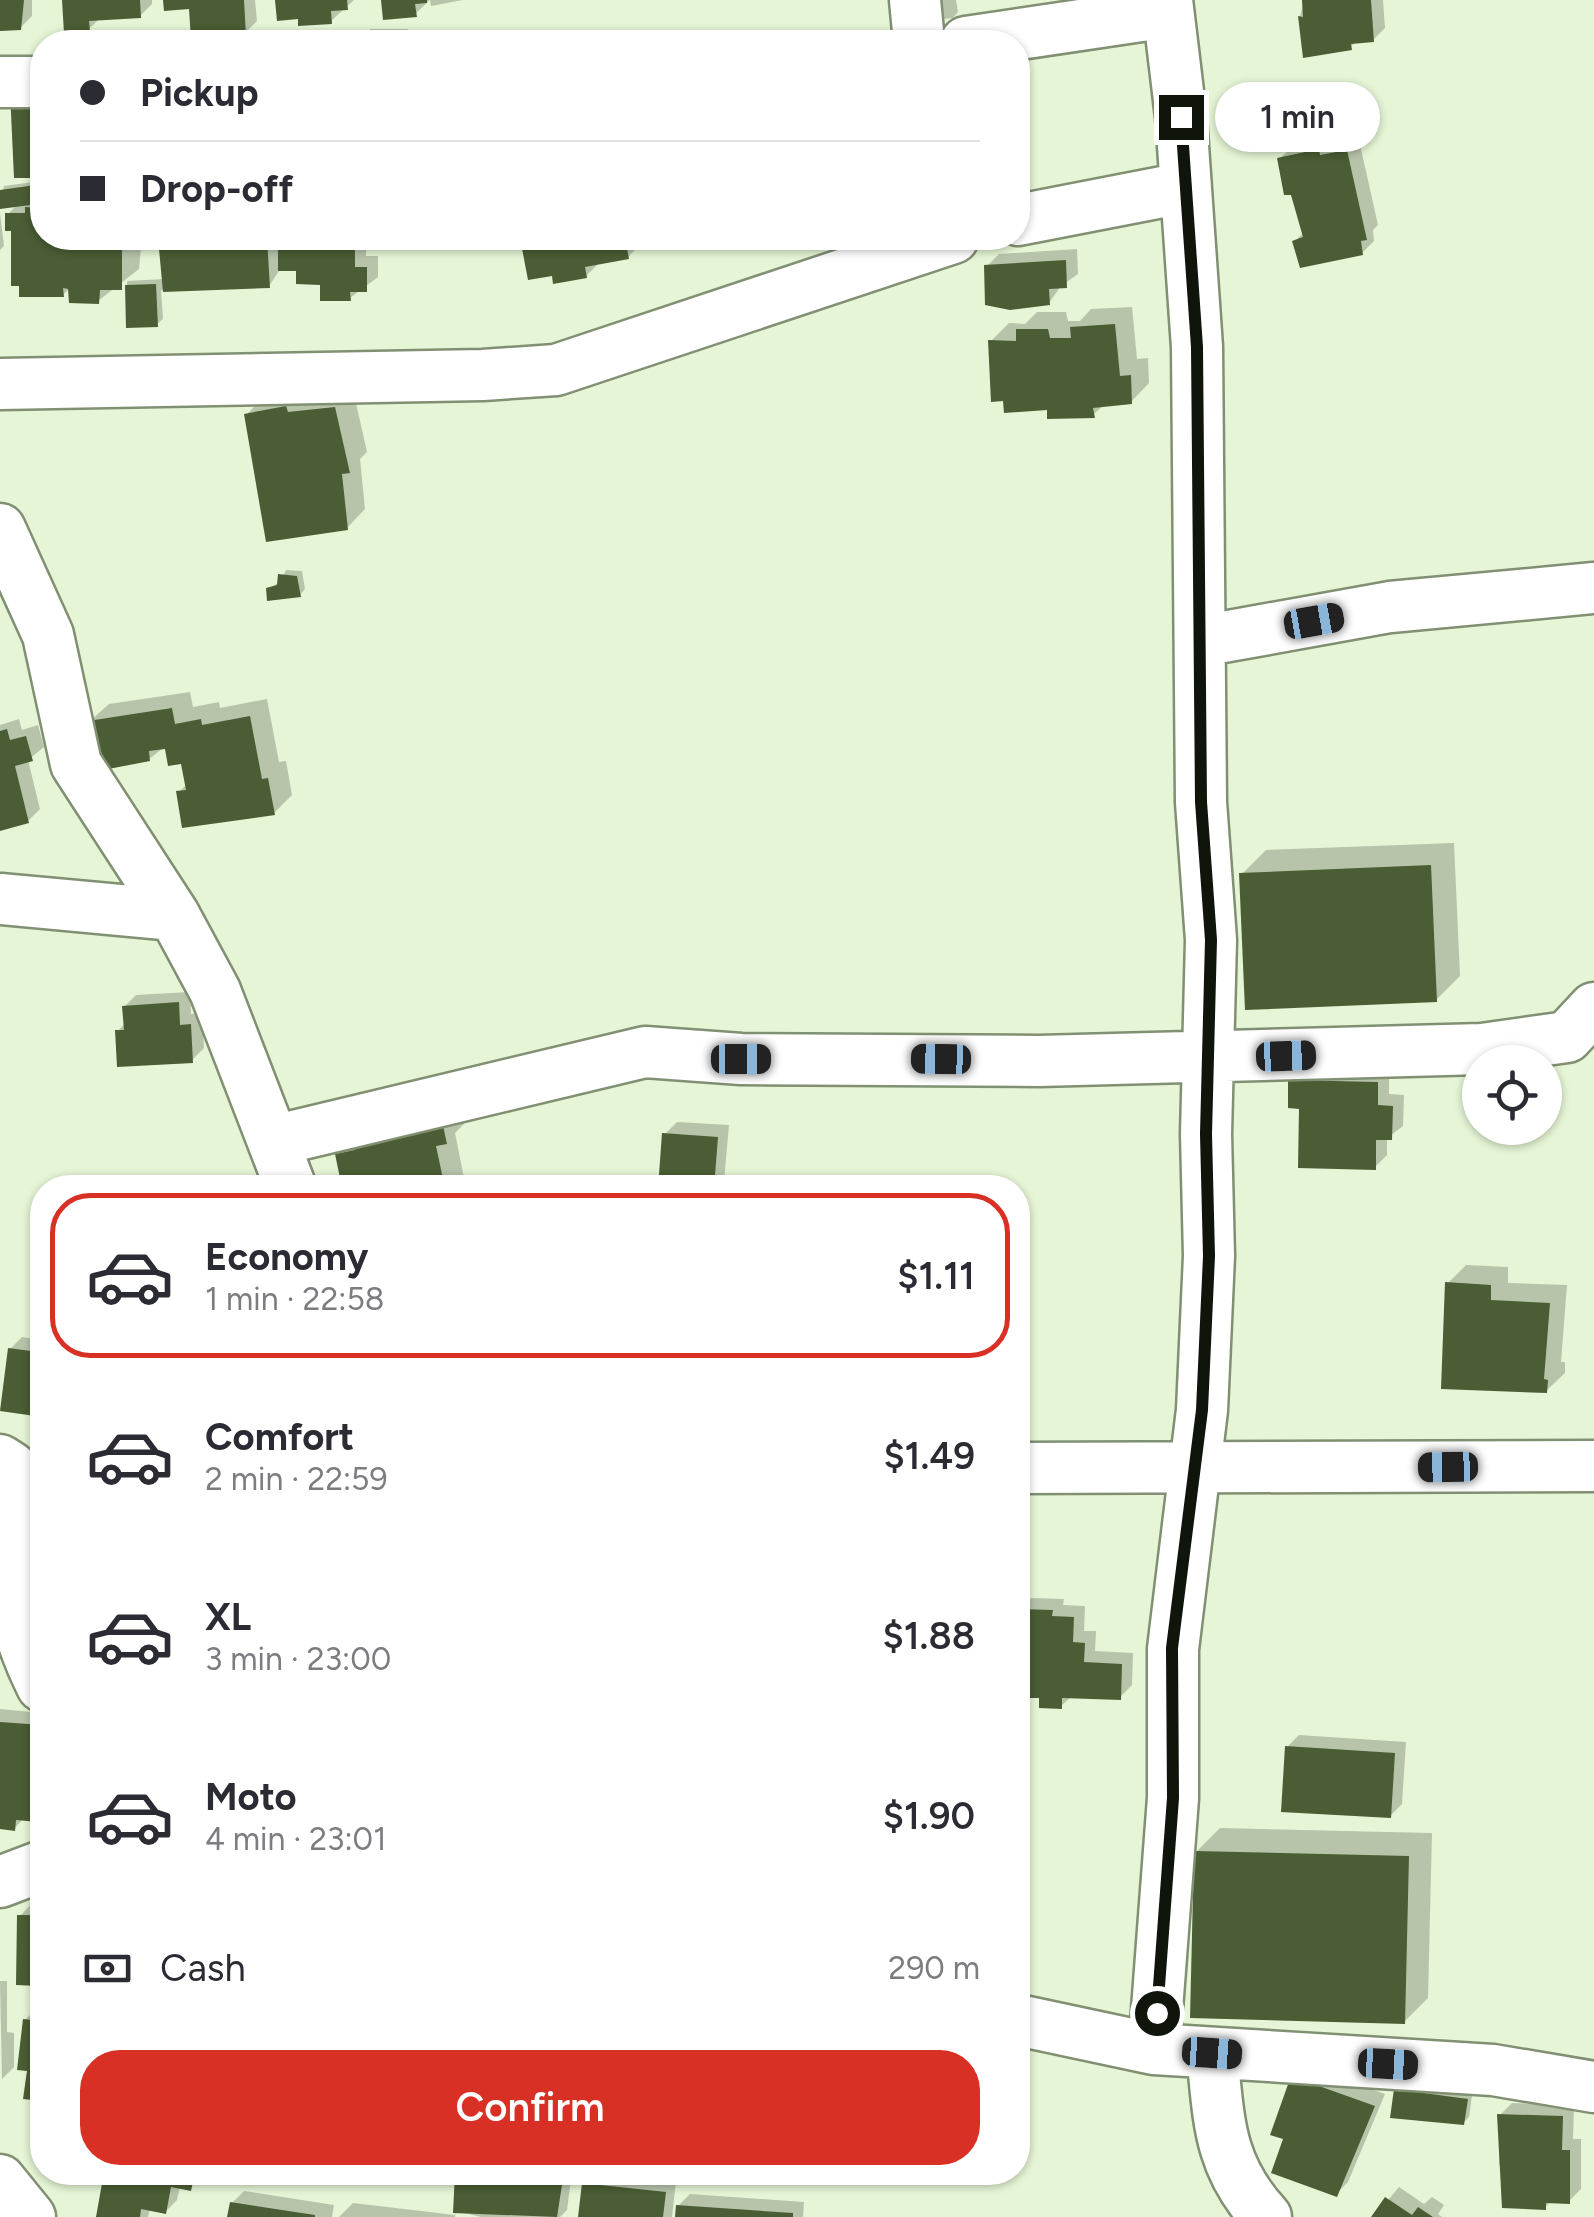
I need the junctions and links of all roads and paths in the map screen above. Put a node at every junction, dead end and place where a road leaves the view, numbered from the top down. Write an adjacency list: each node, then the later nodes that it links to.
1 (915, 0): 3 (street)
2 (1167, 6): 4 (street); 7 (street)
3 (918, 30)
4 (1030, 31)
5 (0, 82): 6 (street)
6 (30, 82)
7 (1183, 188): 8 (street); 13 (street)
8 (1030, 218)
9 (917, 250): 10 (street)
10 (0, 384)
11 (0, 529): 15 (street)
12 (1594, 588): 13 (street)
13 (1200, 641): 17 (street)
14 (0, 899): 15 (street)
15 (174, 915): 18 (street)
16 (1594, 1008): 17 (street)
17 (1208, 1060): 18 (street); 23 (street)
18 (273, 1140): 19 (street)
19 (286, 1175)
20 (0, 1460): 24 (street)
21 (1594, 1466): 23 (street)
22 (1030, 1468): 23 (street)
23 (1192, 1470): 28 (street)
24 (30, 1657)
25 (30, 1871): 26 (street)
26 (0, 1882)
27 (1030, 2023): 28 (street)
28 (1154, 2049): 29 (street)
29 (1212, 2053): 30 (street); 33 (street)
30 (1594, 2087)
31 (0, 2180): 32 (street)
32 (30, 2217)
33 (1266, 2217)

